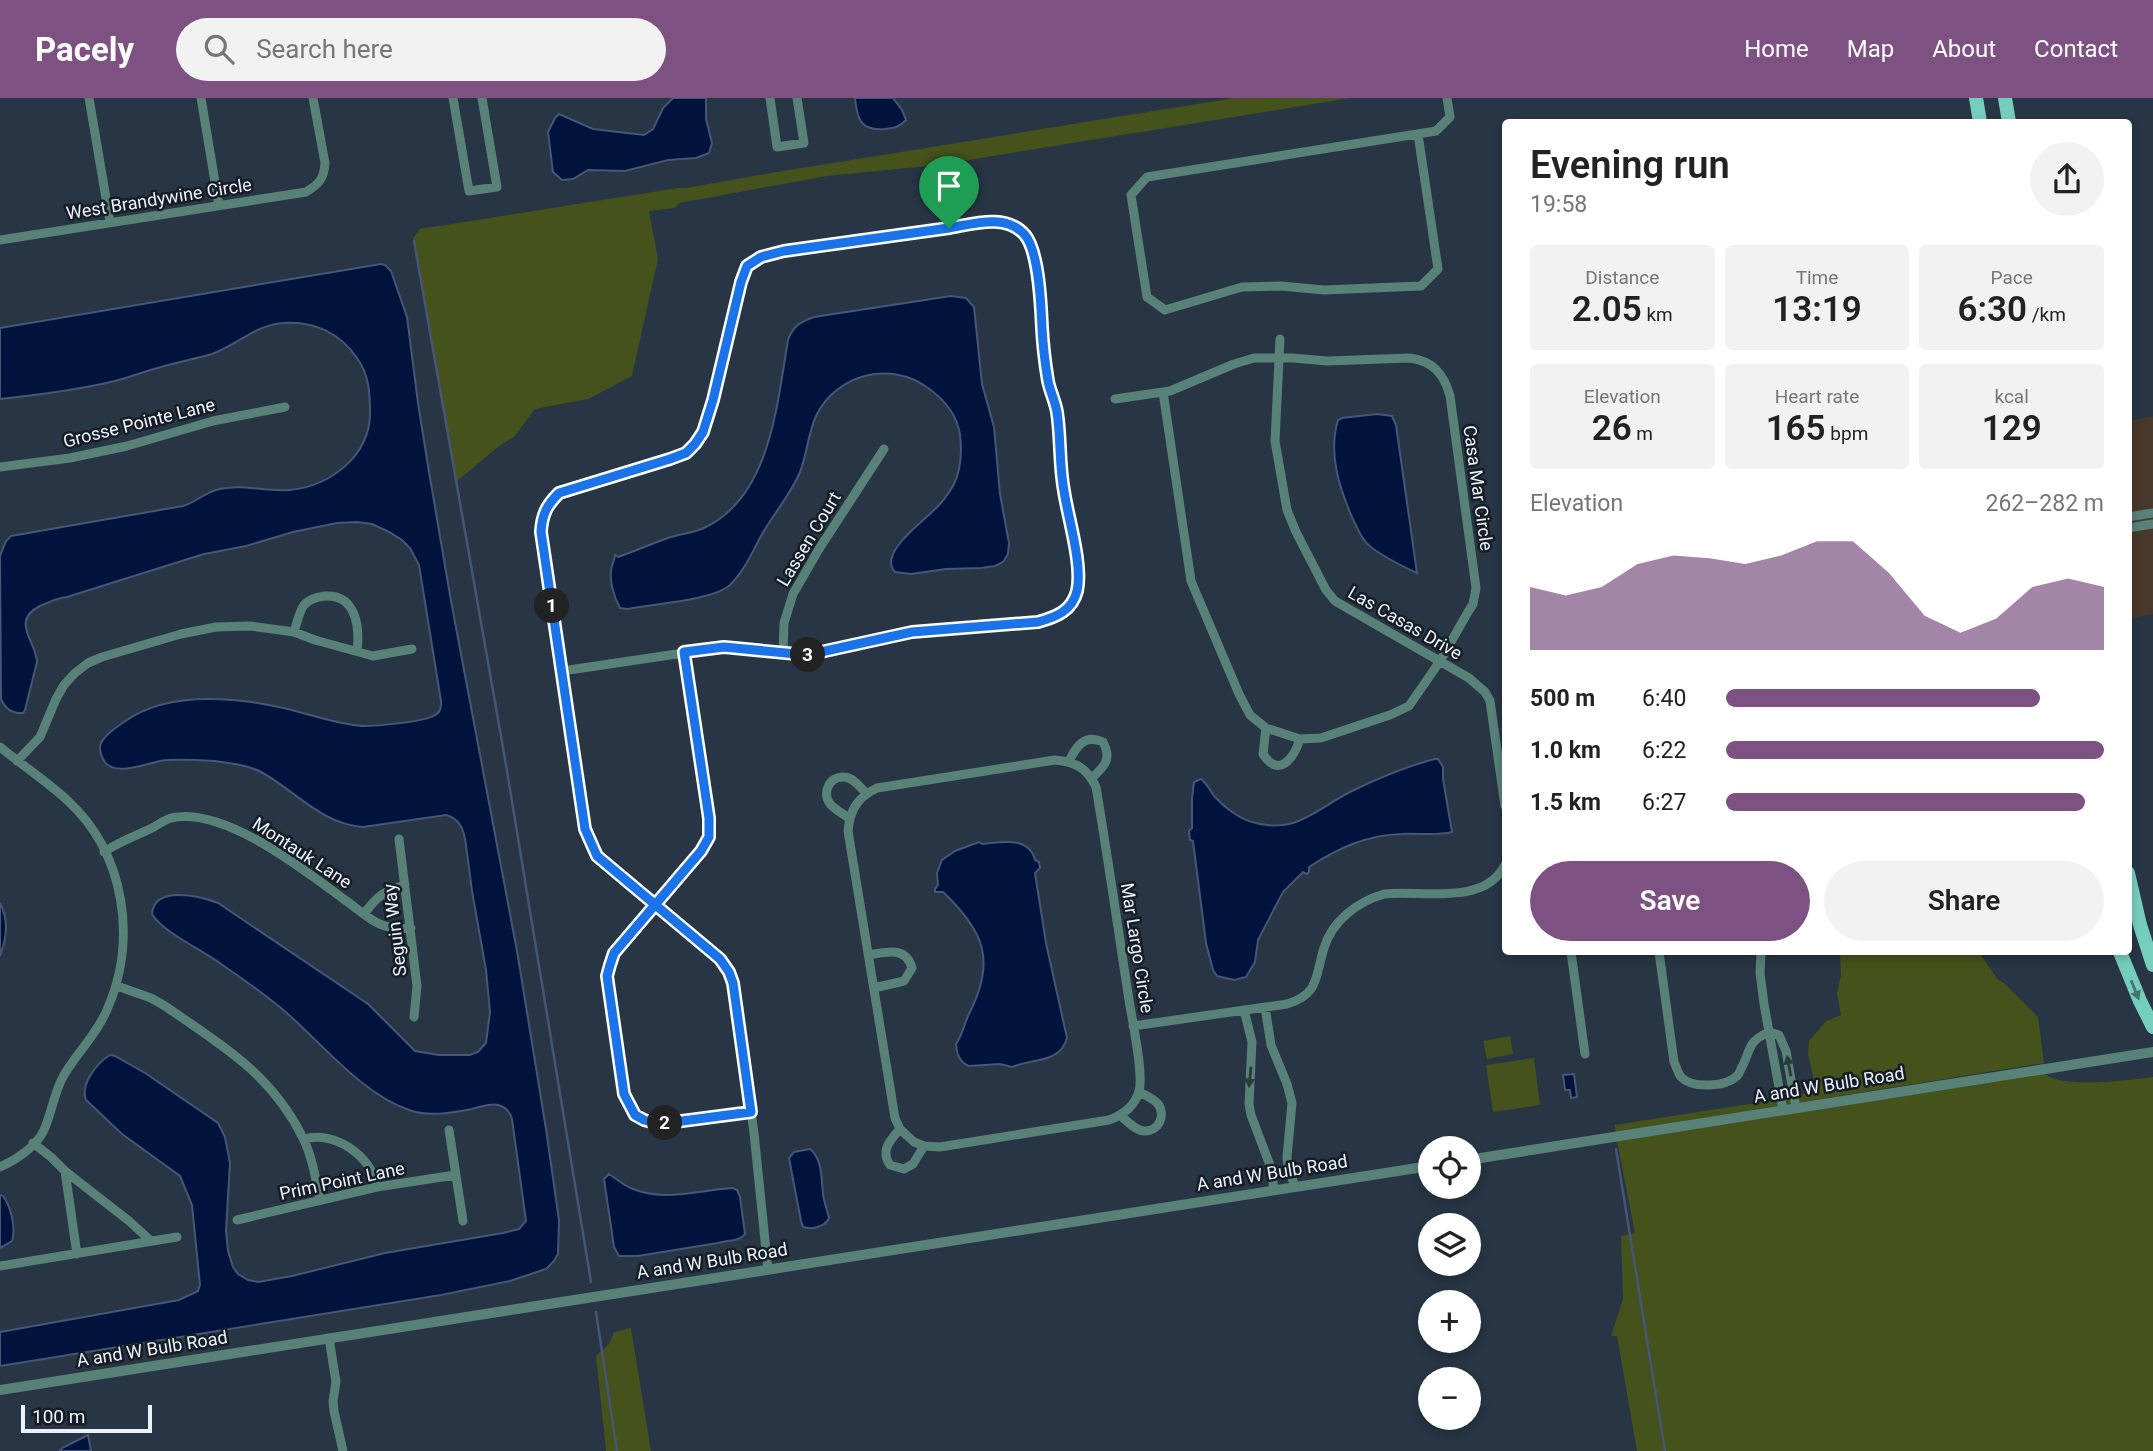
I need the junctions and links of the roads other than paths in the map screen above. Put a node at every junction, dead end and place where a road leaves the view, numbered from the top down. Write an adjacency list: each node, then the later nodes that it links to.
1 (89, 98): 15 (street)
2 (201, 98): 14 (street)
3 (313, 98): 14 (street, West Brandywine Circle)
4 (453, 98): 5 (street)
5 (482, 98)
6 (770, 98): 7 (street)
7 (797, 98)
8 (1447, 98): 13 (street)
9 (1976, 98): 11 (main road)
10 (2005, 98): 12 (main road)
11 (1980, 119)
12 (2008, 119)
13 (1418, 134): 13 (street)
14 (219, 206): 15 (street, West Brandywine Circle)
15 (110, 222): 16 (street, West Brandywine Circle)
16 (0, 240)
17 (1280, 339): 18 (street, Las Casas Drive)
18 (1279, 358): 19 (street, Casa Mar Circle); 33 (street, Las Casas Drive); 33 (street, Casa Mar Circle)
19 (1163, 392): 20 (street, Casa Mar Circle); 35 (street)
20 (1115, 399)
21 (285, 407): 23 (street, Grosse Pointe Lane)
22 (884, 449): 32 (street, Lassen Court)
23 (0, 467)
24 (2153, 513): 25 (street)
25 (2132, 516)
26 (2153, 524): 27 (street)
27 (2132, 527)
28 (294, 632): 30 (street); 30 (street); 38 (street)
29 (412, 649): 30 (street)
30 (357, 650)
31 (684, 652): 32 (street); 34 (street); 49 (street)
32 (783, 654): 34 (street)
33 (1440, 661): 36 (street, Casa Mar Circle); 41 (street, Las Casas Drive)
34 (562, 671): 49 (street)
35 (1266, 729): 36 (street, Casa Mar Circle); 36 (street)
36 (1300, 739)
37 (0, 747): 38 (street)
38 (18, 761): 45 (street)
39 (1069, 761): 40 (street); 40 (street); 42 (street)
40 (1092, 778): 63 (street, Mar Largo Circle)
41 (1502, 785)
42 (866, 793): 43 (street); 43 (street)
43 (849, 818): 52 (street)
44 (399, 839): 47 (street, Seguin Way)
45 (104, 852): 50 (street, Montauk Lane); 58 (street)
46 (1502, 872): 60 (street)
47 (405, 885): 50 (street); 51 (street, Seguin Way)
48 (2132, 890): 57 (main road)
49 (655, 904): 71 (street); 71 (street)
50 (364, 914): 51 (street, Montauk Lane)
51 (411, 928): 62 (street, Seguin Way)
52 (869, 955): 59 (street); 59 (street)
53 (1570, 955): 67 (street)
54 (1659, 955): 65 (street)
55 (1761, 955): 65 (street)
56 (2121, 955): 64 (main road, one-way to 64)
57 (2153, 965)
58 (117, 986): 75 (street); 76 (street)
59 (874, 988): 73 (street)
60 (1265, 1007): 61 (street); 84 (street)
61 (1244, 1010): 63 (street); 85 (street, one-way to 85)
62 (414, 1017)
63 (1133, 1026): 68 (street, Mar Largo Circle)
64 (2153, 1027)
65 (1769, 1032): 69 (street, one-way to 65); 70 (street)
66 (2153, 1052): 69 (street, A and W Bulb Road)
67 (1585, 1054)
68 (1139, 1092): 72 (street); 72 (street)
69 (1796, 1108): 70 (street, A and W Bulb Road)
70 (1783, 1110): 78 (street, A and W Bulb Road)
71 (751, 1112): 93 (street)
72 (1121, 1116): 77 (street)
73 (900, 1129): 77 (street); 77 (street)
74 (449, 1130): 82 (street)
75 (304, 1139): 83 (street); 86 (street)
76 (33, 1143): 79 (street); 81 (street)
77 (924, 1146)
78 (1481, 1158)
79 (0, 1167)
80 (1418, 1168): 84 (street, A and W Bulb Road)
81 (65, 1171): 90 (street); 91 (street)
82 (455, 1175): 83 (street, Prim Point Lane); 88 (street)
83 (377, 1187): 86 (street, Prim Point Lane)
84 (1295, 1187): 85 (street, A and W Bulb Road)
85 (1274, 1190): 93 (street, A and W Bulb Road)
86 (320, 1200): 87 (street, Prim Point Lane)
87 (237, 1220)
88 (463, 1221)
89 (177, 1237): 90 (street)
90 (151, 1241): 91 (street)
91 (78, 1254): 92 (street)
92 (0, 1266)
93 (768, 1270): 94 (street, A and W Bulb Road)
94 (329, 1338): 95 (street, A and W Bulb Road); 96 (street)
95 (0, 1390)
96 (343, 1451)

